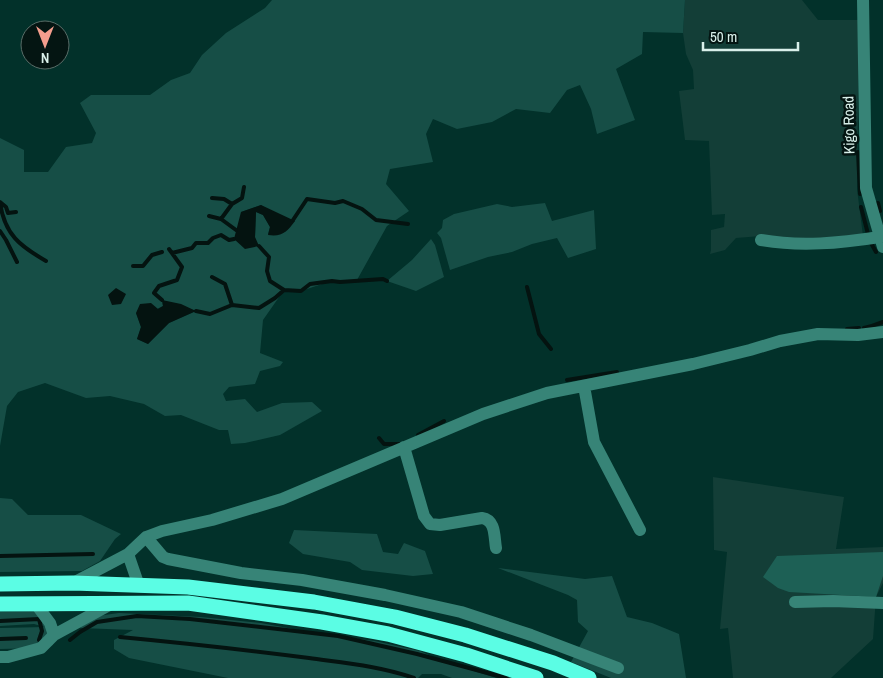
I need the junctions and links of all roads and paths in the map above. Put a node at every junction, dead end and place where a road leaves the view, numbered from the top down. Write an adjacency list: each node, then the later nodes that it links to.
1 (863, 0): 3 (street, Kigo Road)
2 (761, 240): 3 (street)
3 (882, 242)
4 (883, 332): 5 (street)
5 (584, 386): 6 (street); 7 (street)
6 (404, 447): 8 (street); 9 (street)
7 (640, 530)
8 (146, 537): 10 (street); 21 (street)
9 (496, 548)
10 (128, 554): 12 (street); 13 (street)
11 (0, 584): 12 (highway)
12 (73, 584): 13 (highway)
13 (139, 586): 23 (highway)
14 (795, 602): 17 (street)
15 (34, 603): 16 (highway); 18 (highway); 19 (street)
16 (113, 603): 19 (street); 22 (highway)
17 (883, 603)
18 (0, 604)
19 (54, 636): 20 (street)
20 (0, 657)
21 (618, 668)
22 (536, 678)
23 (589, 678)

